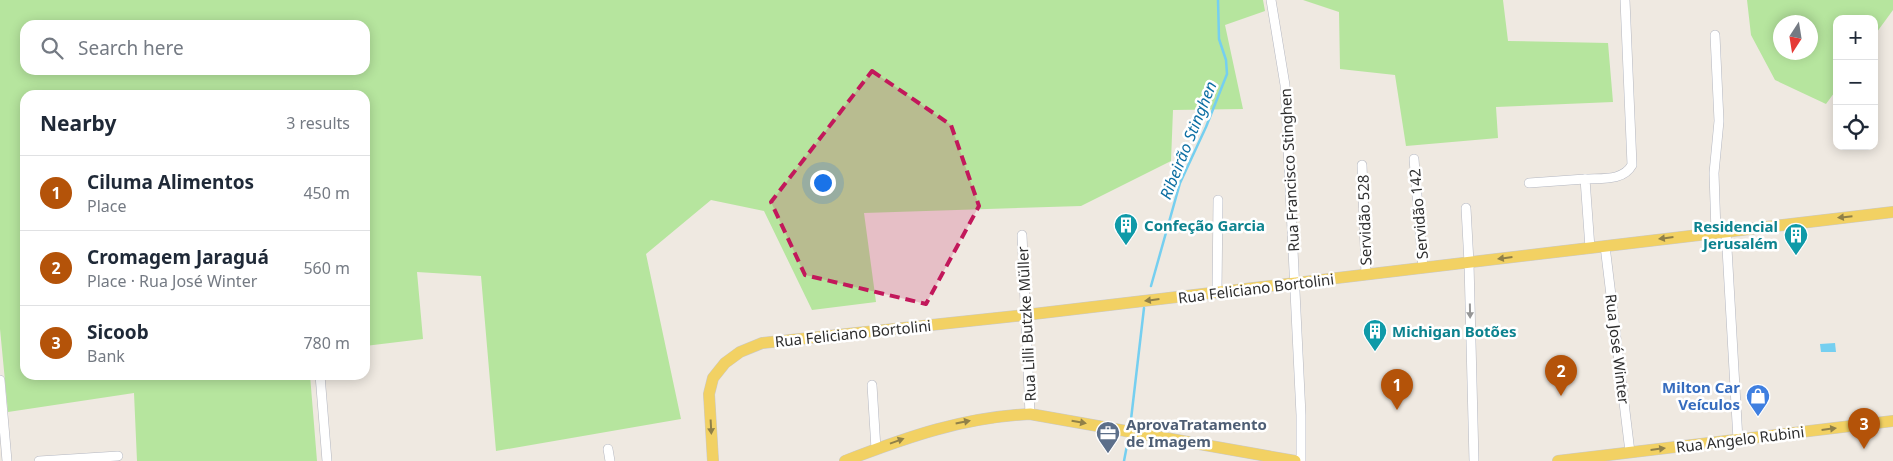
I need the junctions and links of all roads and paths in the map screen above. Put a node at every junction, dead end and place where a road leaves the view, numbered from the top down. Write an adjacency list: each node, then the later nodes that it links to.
1 (1271, 0): 18 (street, Rua Francisco Stinghen)
2 (1625, 0): 6 (street)
3 (1715, 35): 11 (street)
4 (1414, 159): 16 (street, Servidão 142)
5 (1362, 165): 17 (street, Servidão 528)
6 (1586, 179): 7 (street); 14 (street)
7 (1530, 183)
8 (1218, 200): 19 (street)
9 (1466, 208): 15 (street)
10 (1893, 212): 11 (main road, Rua Feliciano Bortolini, one-way to 11)
11 (1721, 231): 13 (main road, Rua Feliciano Bortolini, one-way to 13); 26 (street)
12 (1022, 235): 20 (street, Rua Lilli Butzke Müller)
13 (1605, 246): 14 (main road, Rua Feliciano Bortolini); 29 (street, Rua José Winter)
14 (1590, 248): 15 (main road, Rua Feliciano Bortolini, one-way to 15)
15 (1469, 263): 16 (main road, Rua Feliciano Bortolini); 39 (street, one-way to 39)
16 (1423, 268): 17 (main road, Rua Feliciano Bortolini)
17 (1366, 275): 18 (main road, Rua Feliciano Bortolini)
18 (1294, 283): 19 (main road, Rua Feliciano Bortolini); 38 (street, Rua Francisco Stinghen)
19 (1217, 292): 20 (main road, Rua Feliciano Bortolini, one-way to 20)
20 (1025, 315): 24 (street, Rua Lilli Butzke Müller); 35 (main road, Rua Feliciano Bortolini, one-way to 35)
21 (0, 380): 31 (street)
22 (320, 380): 33 (street)
23 (872, 385): 28 (street)
24 (1030, 414): 28 (main road, one-way to 24); 37 (main road, one-way to 37)
25 (1893, 421): 26 (main road, Rua Angelo Rubini, one-way to 25)
26 (1738, 440): 29 (main road, Rua Angelo Rubini, one-way to 26)
27 (608, 449): 34 (street)
28 (876, 449): 36 (main road)
29 (1630, 452): 40 (main road, Rua Angelo Rubini)
30 (118, 456): 32 (street)
31 (7, 461)
32 (39, 461)
33 (327, 461)
34 (610, 461)
35 (713, 461)
36 (845, 461)
37 (1295, 461)
38 (1301, 461)
39 (1474, 461)
40 (1558, 461)

